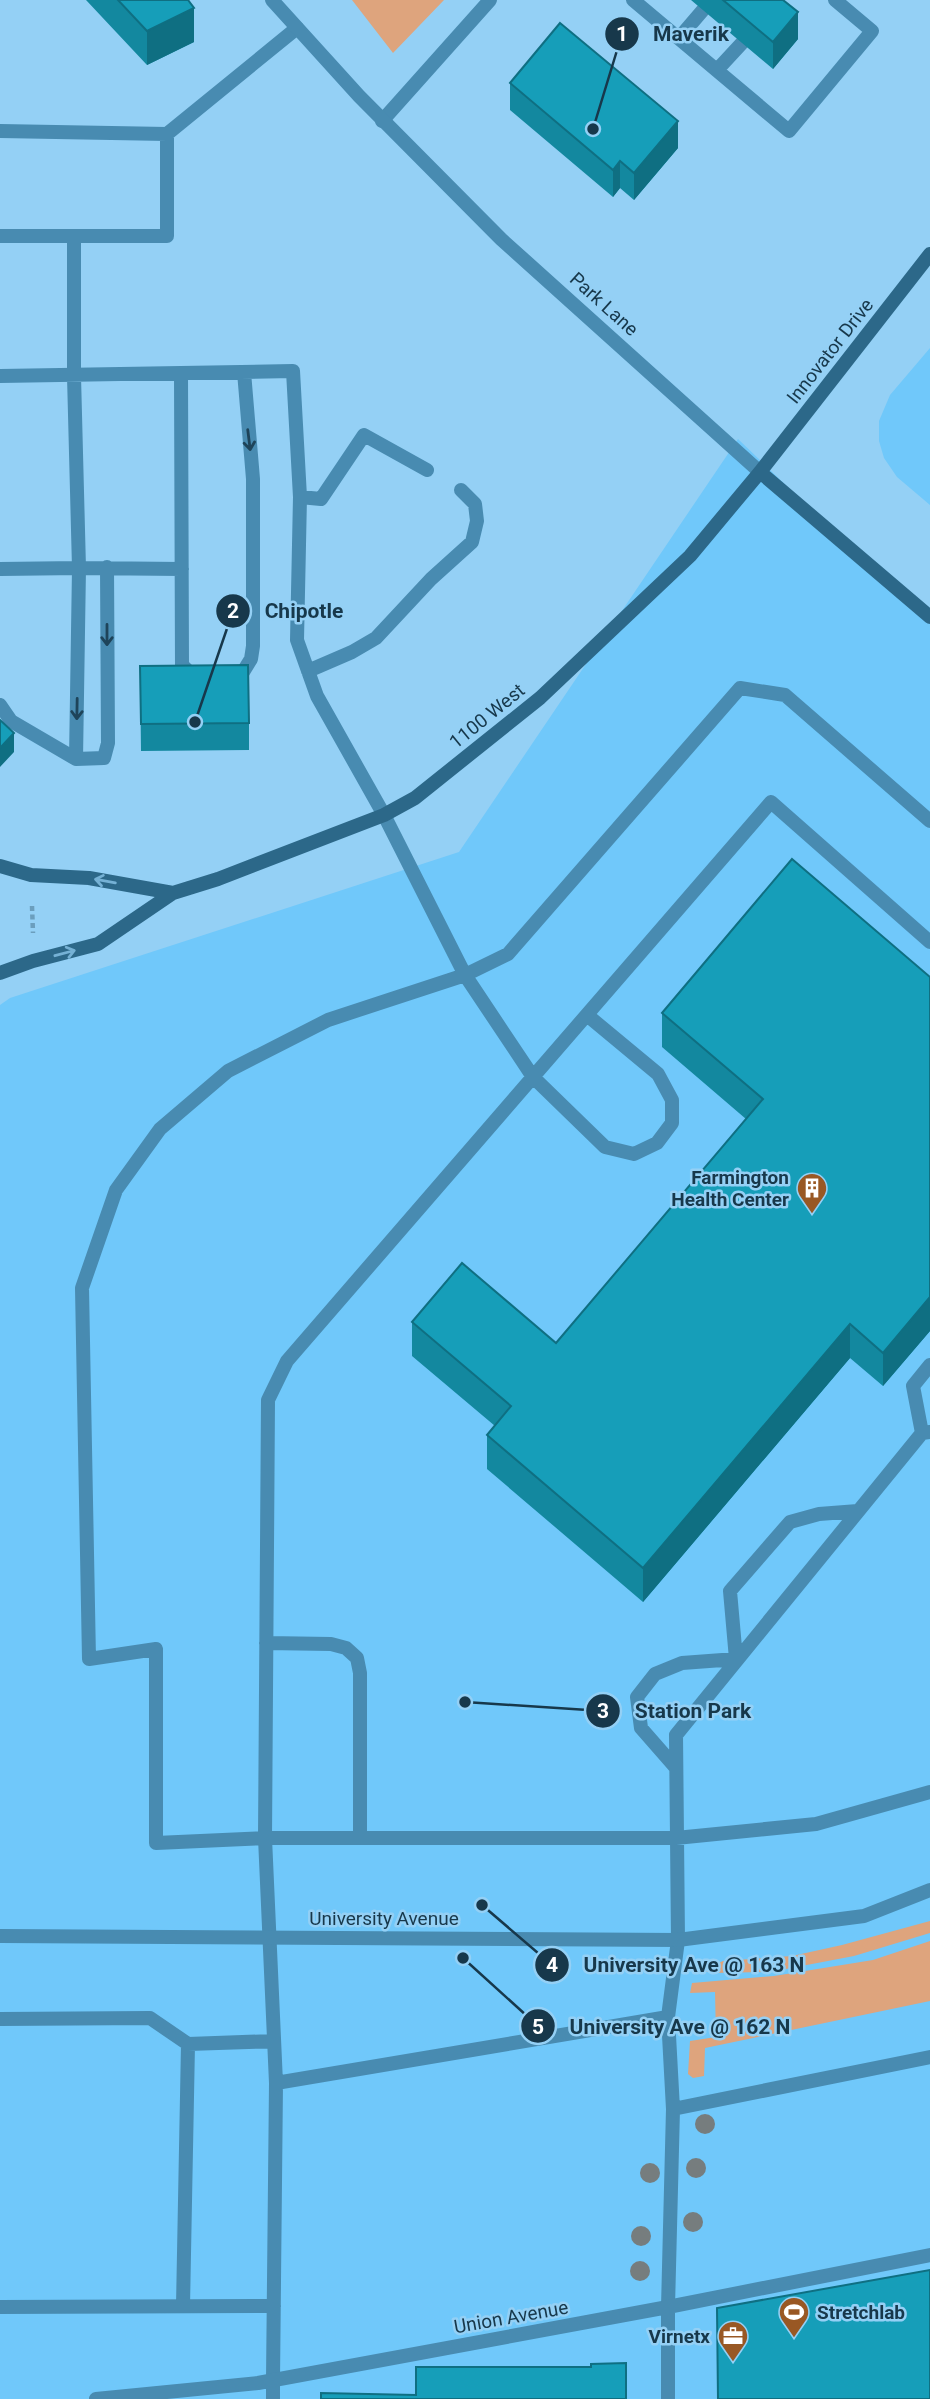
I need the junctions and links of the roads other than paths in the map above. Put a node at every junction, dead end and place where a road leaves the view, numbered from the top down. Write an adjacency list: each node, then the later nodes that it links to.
1 (272, 0): 6 (street, Park Lane)
2 (490, 0): 10 (street)
3 (835, 0): 9 (street)
4 (638, 2): 7 (street)
5 (703, 10): 7 (street)
6 (297, 28): 10 (street, Park Lane); 12 (street)
7 (679, 38): 9 (street)
8 (742, 43): 9 (street)
9 (717, 70)
10 (382, 121): 21 (street, Park Lane)
11 (0, 131): 12 (street)
12 (167, 134): 14 (street)
13 (0, 236): 14 (street)
14 (74, 236): 19 (street)
15 (930, 254): 21 (main road, Innovator Drive)
16 (244, 372): 17 (street); 23 (street); 27 (street, one-way to 27)
17 (181, 374): 19 (street); 27 (street)
18 (0, 376): 19 (street)
19 (74, 376): 25 (street)
20 (427, 470): 23 (street)
21 (760, 472): 28 (main road, Park Lane); 32 (main road, 1100 West)
22 (461, 490): 29 (street)
23 (300, 497): 29 (street)
24 (107, 567): 25 (street); 27 (street); 31 (street, one-way to 31)
25 (79, 568): 26 (street); 31 (street, one-way to 31)
26 (0, 569)
27 (182, 569)
28 (930, 617)
29 (308, 670): 32 (street)
30 (0, 705): 31 (street)
31 (76, 759)
32 (384, 816): 35 (main road, 1100 West); 38 (street)
33 (930, 821): 38 (street)
34 (0, 866): 35 (main road, 1100 West, one-way to 34)
35 (173, 893): 37 (main road, 1100 West, one-way to 35)
36 (930, 943): 39 (street)
37 (0, 973)
38 (465, 975): 40 (street); 48 (street)
39 (587, 1015): 40 (street); 40 (street)
40 (533, 1077): 44 (street)
41 (930, 1365): 42 (street)
42 (926, 1432): 43 (street)
43 (858, 1511): 45 (street); 45 (street)
44 (266, 1643): 48 (street); 49 (street)
45 (736, 1660): 46 (street); 46 (street)
46 (676, 1768): 50 (street)
47 (930, 1792): 50 (street)
48 (265, 1838): 49 (street); 53 (street)
49 (360, 1838): 50 (street)
50 (676, 1838): 54 (street)
51 (930, 1890): 54 (street, University Avenue)
52 (0, 1936): 53 (street, University Avenue)
53 (268, 1936): 54 (street, University Avenue); 57 (street)
54 (677, 1940): 55 (street)
55 (668, 2017): 60 (street); 61 (street)
56 (0, 2018): 58 (street)
57 (274, 2041): 58 (street); 60 (street)
58 (188, 2044): 63 (street)
59 (930, 2057): 61 (street)
60 (276, 2083): 64 (street)
61 (673, 2109): 66 (street)
62 (930, 2255): 66 (street, Union Avenue)
63 (183, 2306): 64 (street); 65 (street)
64 (274, 2306): 67 (street)
65 (0, 2307)
66 (668, 2307): 67 (street, Union Avenue); 70 (street)
67 (273, 2380): 68 (street, Union Avenue); 69 (street)
68 (96, 2399)
69 (273, 2399)
70 (668, 2399)

